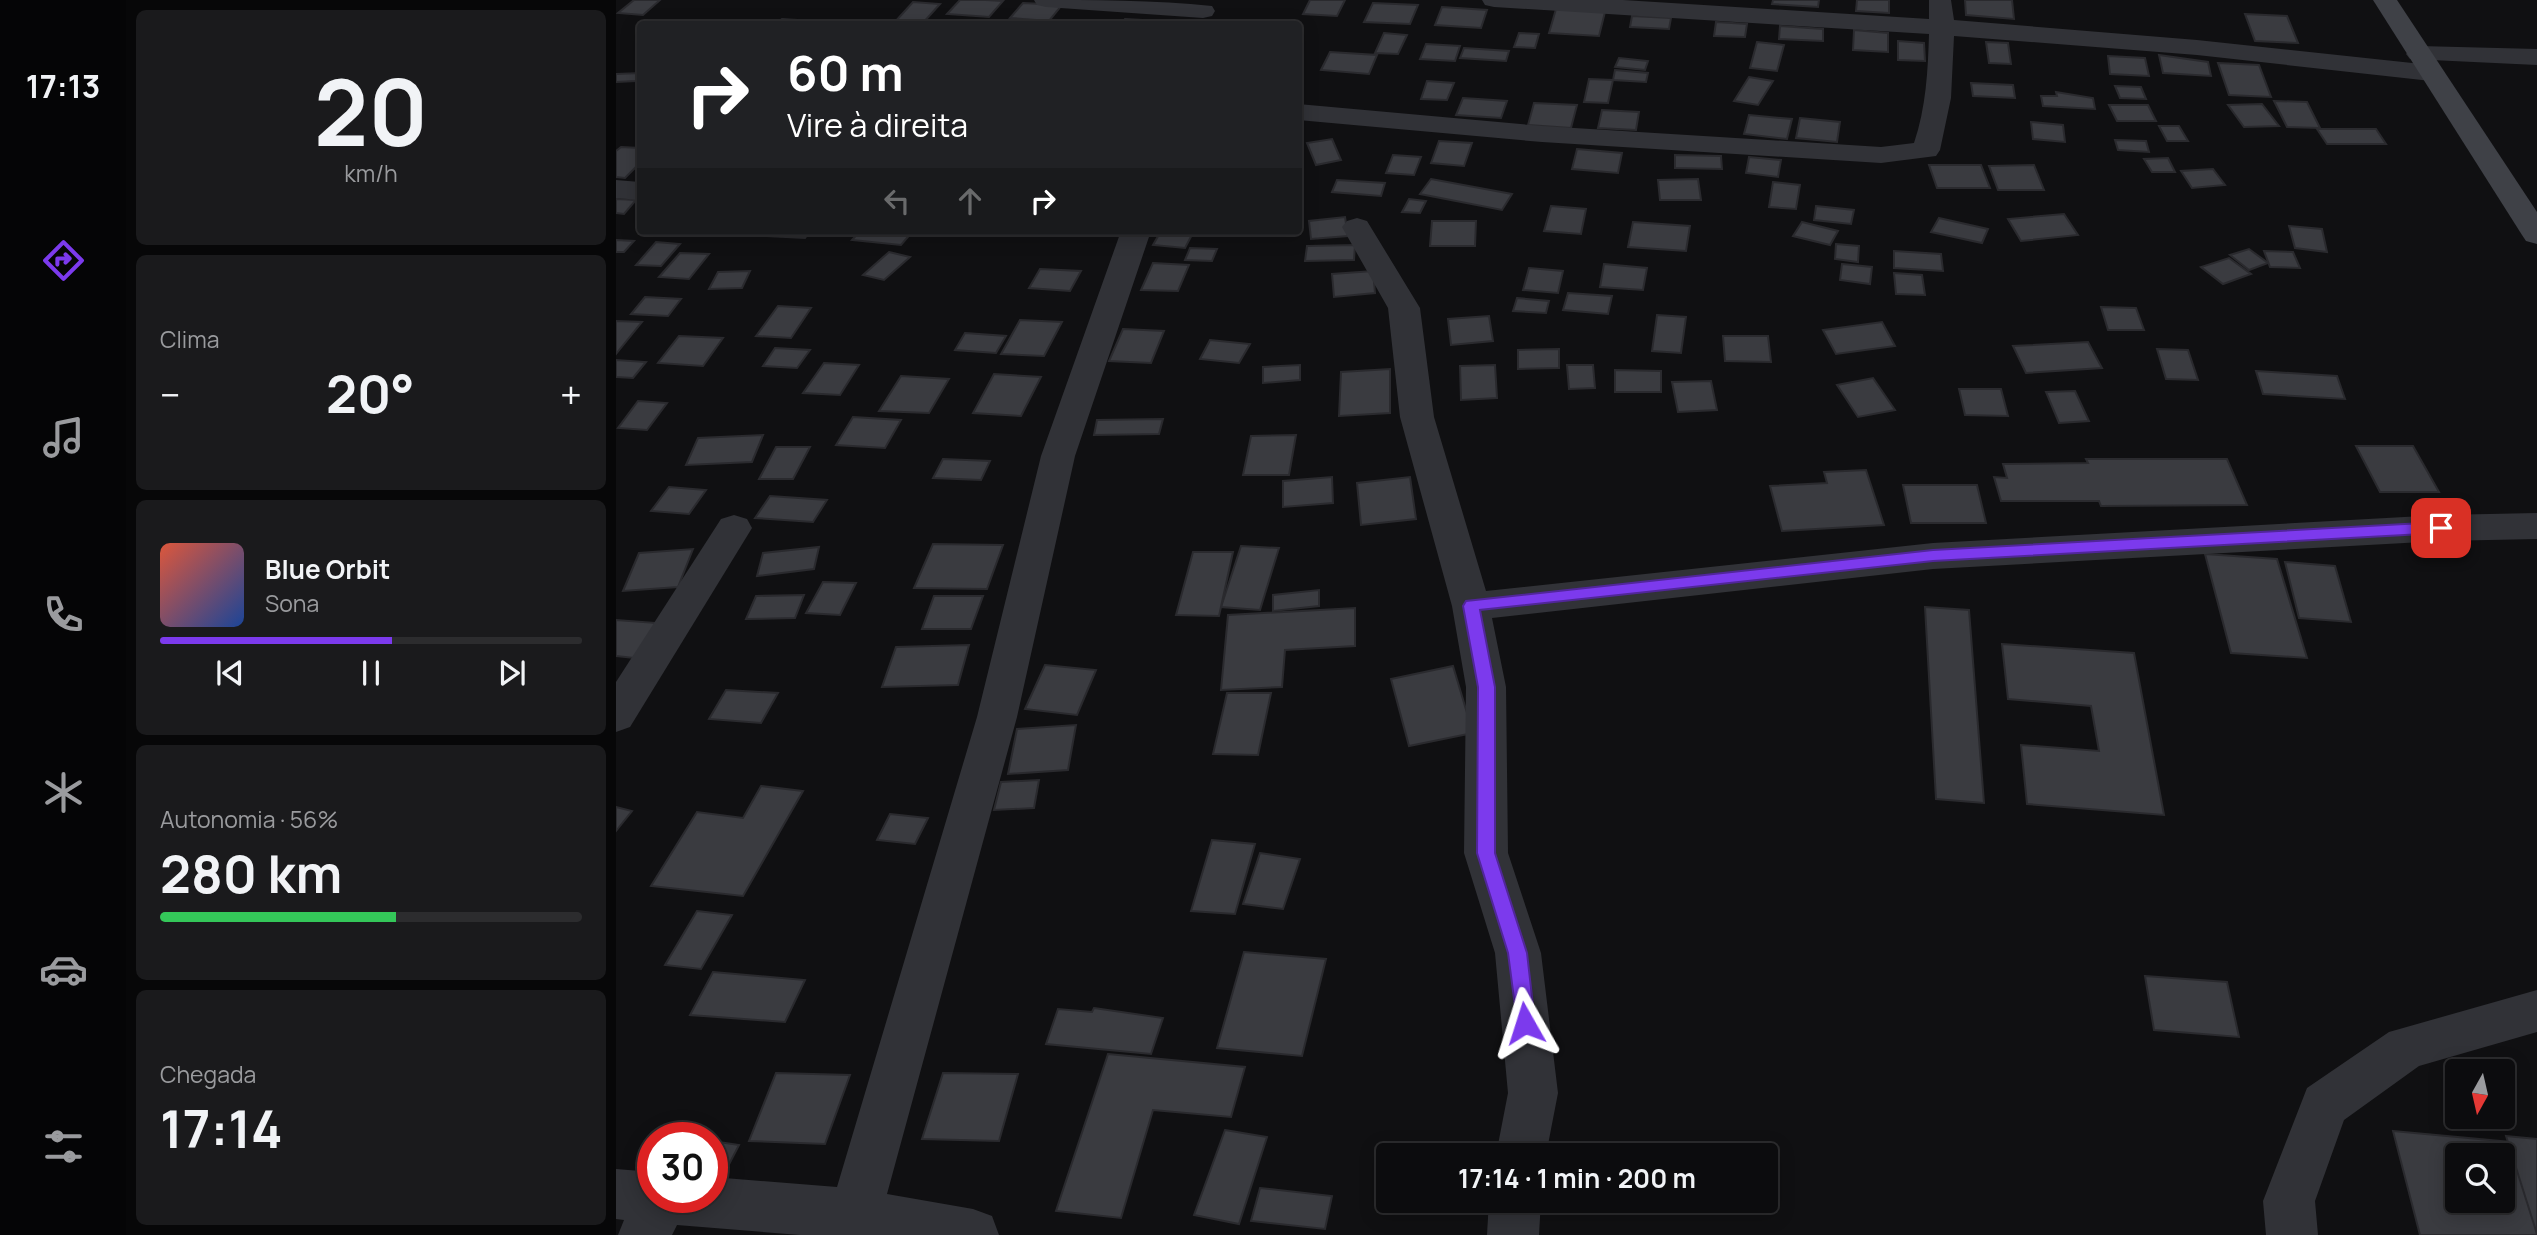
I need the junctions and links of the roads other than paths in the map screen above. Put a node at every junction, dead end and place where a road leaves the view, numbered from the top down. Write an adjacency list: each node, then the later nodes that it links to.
1 (1046, 0): 4 (street)
2 (1494, 0): 5 (street)
3 (2385, 0): 7 (main road)
4 (1204, 12)
5 (1941, 13): 7 (street); 8 (street)
6 (2537, 57): 7 (street)
7 (2426, 63): 13 (main road)
8 (1302, 112)
9 (616, 190): 10 (street)
10 (637, 191)
11 (1357, 227): 16 (street)
12 (1135, 235): 22 (street)
13 (2537, 235)
14 (2537, 526): 16 (street)
15 (734, 528): 17 (street)
16 (1471, 606): 19 (street)
17 (616, 716)
18 (2537, 1011): 25 (street)
19 (1523, 1143)
20 (728, 1211): 22 (street)
21 (1514, 1213): 24 (street)
22 (855, 1214): 23 (street)
23 (973, 1235)
24 (1513, 1235)
25 (2292, 1235)

